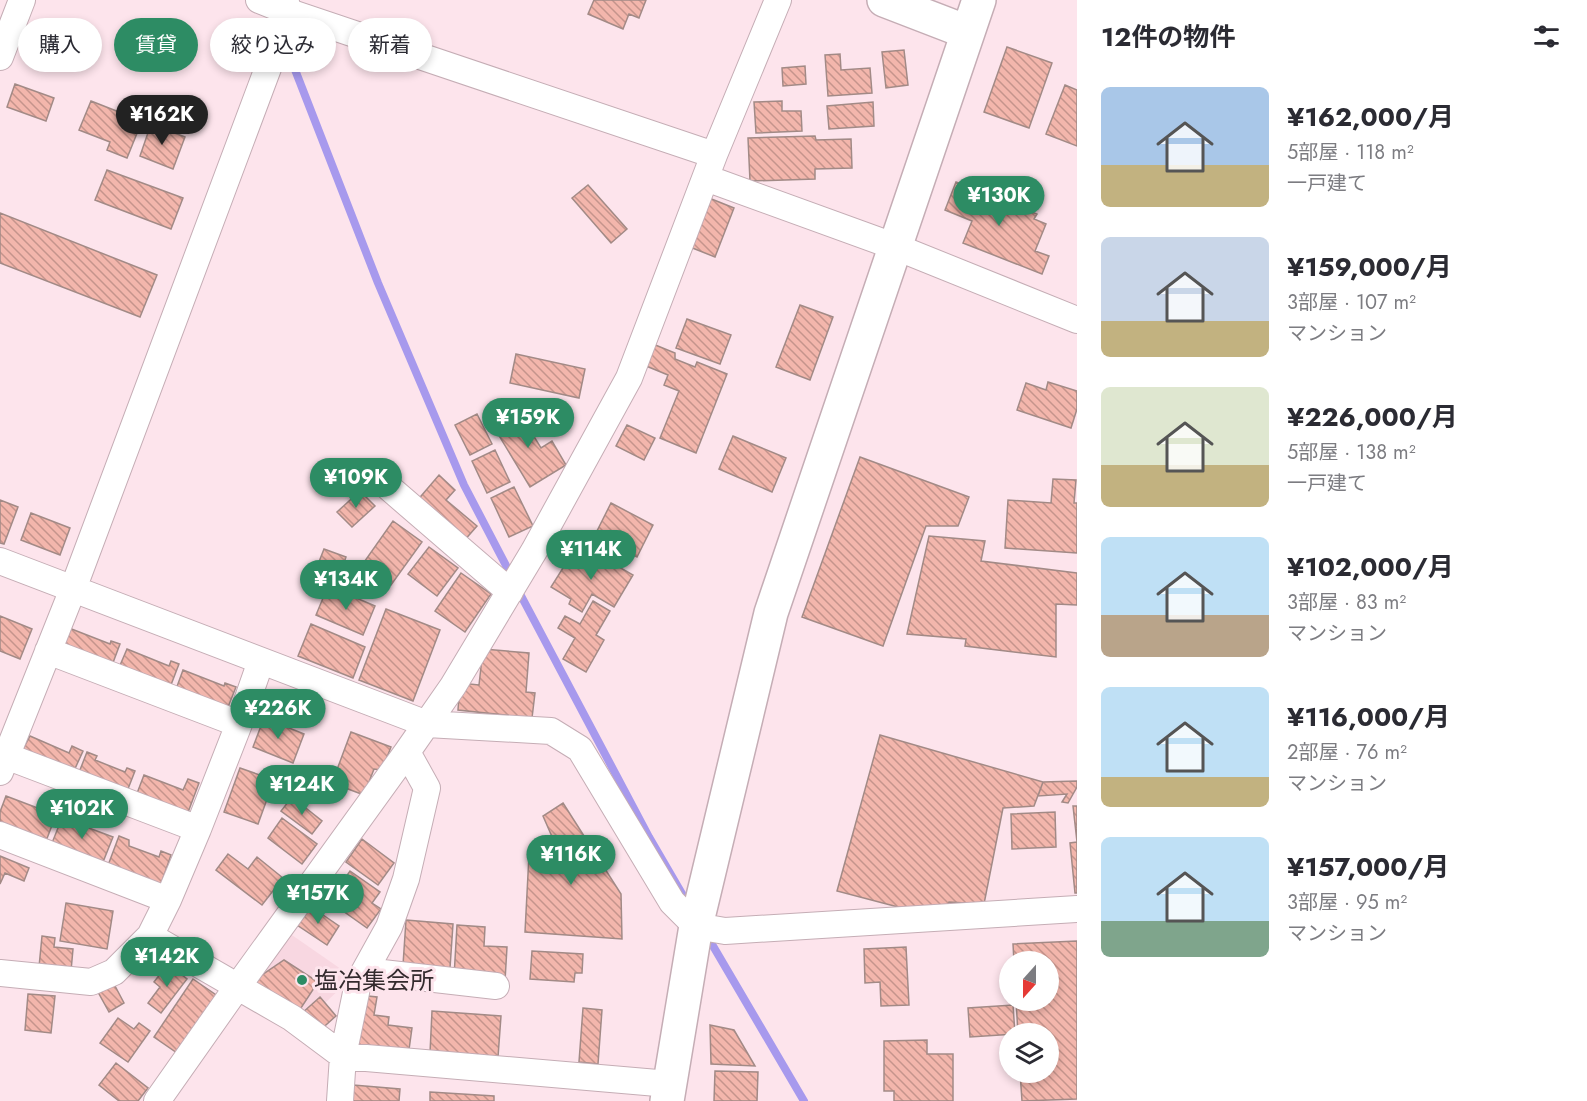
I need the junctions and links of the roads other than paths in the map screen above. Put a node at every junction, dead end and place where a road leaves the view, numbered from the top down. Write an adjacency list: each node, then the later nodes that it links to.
1 (22, 0): 8 (street)
2 (260, 0): 6 (street)
3 (778, 0): 9 (street)
4 (884, 0): 7 (street)
5 (979, 0): 7 (street)
6 (287, 6): 9 (street); 14 (street)
7 (967, 32): 10 (street)
8 (0, 57)
9 (710, 167): 10 (street); 15 (street)
10 (896, 248): 11 (street); 26 (street)
11 (1077, 320)
12 (386, 485): 15 (street)
13 (0, 561): 14 (street)
14 (73, 588): 16 (street); 17 (street)
15 (510, 592): 19 (street)
16 (48, 651): 18 (street); 21 (street)
17 (261, 661): 18 (street); 19 (street)
18 (239, 724): 22 (street)
19 (427, 724): 20 (street); 26 (street)
20 (407, 752): 28 (street); 30 (street)
21 (3, 764): 22 (street)
22 (198, 829): 24 (street)
23 (0, 835): 24 (street)
24 (168, 900): 27 (street)
25 (1077, 909): 26 (street)
26 (696, 927): 33 (street)
27 (150, 936): 29 (street); 30 (street)
28 (365, 970): 31 (street); 32 (street)
29 (0, 973)
30 (238, 986): 32 (street); 34 (street)
31 (496, 986)
32 (343, 1056): 33 (street); 35 (street)
33 (668, 1093)
34 (157, 1101)
35 (340, 1101)

